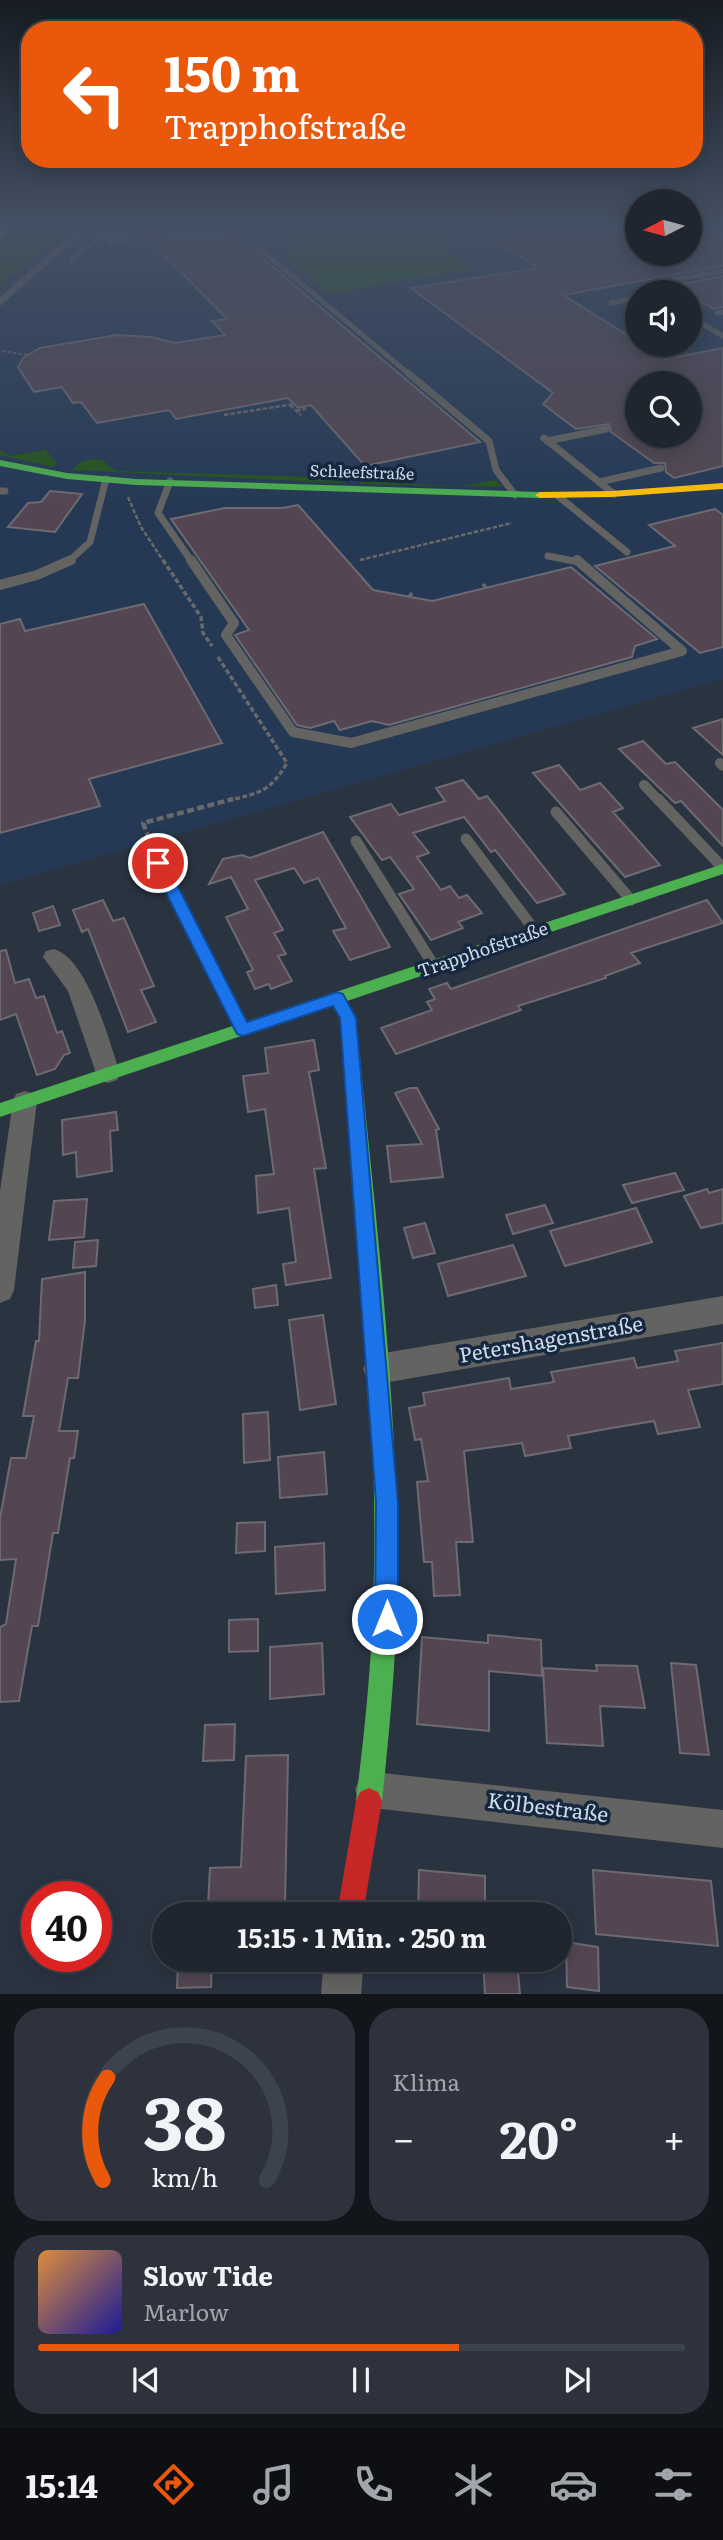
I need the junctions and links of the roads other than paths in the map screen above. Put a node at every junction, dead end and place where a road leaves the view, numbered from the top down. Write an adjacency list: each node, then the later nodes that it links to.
1 (345, 320): 12 (lane)
2 (702, 324): 3 (lane)
3 (723, 336)
4 (606, 429): 9 (lane)
5 (0, 463): 7 (main road, Schleefstraße)
6 (661, 468): 9 (lane)
7 (110, 479): 8 (main road, Schleefstraße); 16 (lane)
8 (170, 481): 12 (main road, Schleefstraße); 15 (lane)
9 (599, 482): 11 (lane)
10 (723, 486): 11 (main road, Schleefstraße)
11 (614, 494): 13 (main road, Schleefstraße)
12 (515, 495): 13 (main road, Schleefstraße)
13 (558, 496): 14 (lane)
14 (626, 552)
15 (548, 556)
16 (0, 585)
17 (643, 785): 22 (lane)
18 (556, 812): 23 (lane)
19 (466, 839): 24 (lane)
20 (356, 841): 26 (lane)
21 (158, 863): 28 (lane)
22 (723, 869): 23 (main road, Trapphofstraße)
23 (631, 900): 24 (main road, Trapphofstraße)
24 (536, 932): 26 (main road, Trapphofstraße)
25 (54, 957): 29 (street)
26 (434, 966): 27 (main road, Trapphofstraße)
27 (337, 998): 28 (main road, Trapphofstraße); 33 (main road)
28 (243, 1030): 29 (main road, Trapphofstraße)
29 (108, 1073): 30 (main road, Trapphofstraße)
30 (12, 1105): 31 (street)
31 (0, 1290)
32 (723, 1310): 33 (street, Petershagenstraße)
33 (378, 1369): 34 (main road)
34 (373, 1790): 35 (street, Kölbestraße); 36 (main road)
35 (723, 1829)
36 (352, 1902)
37 (343, 1972): 38 (street)
38 (341, 1994)

